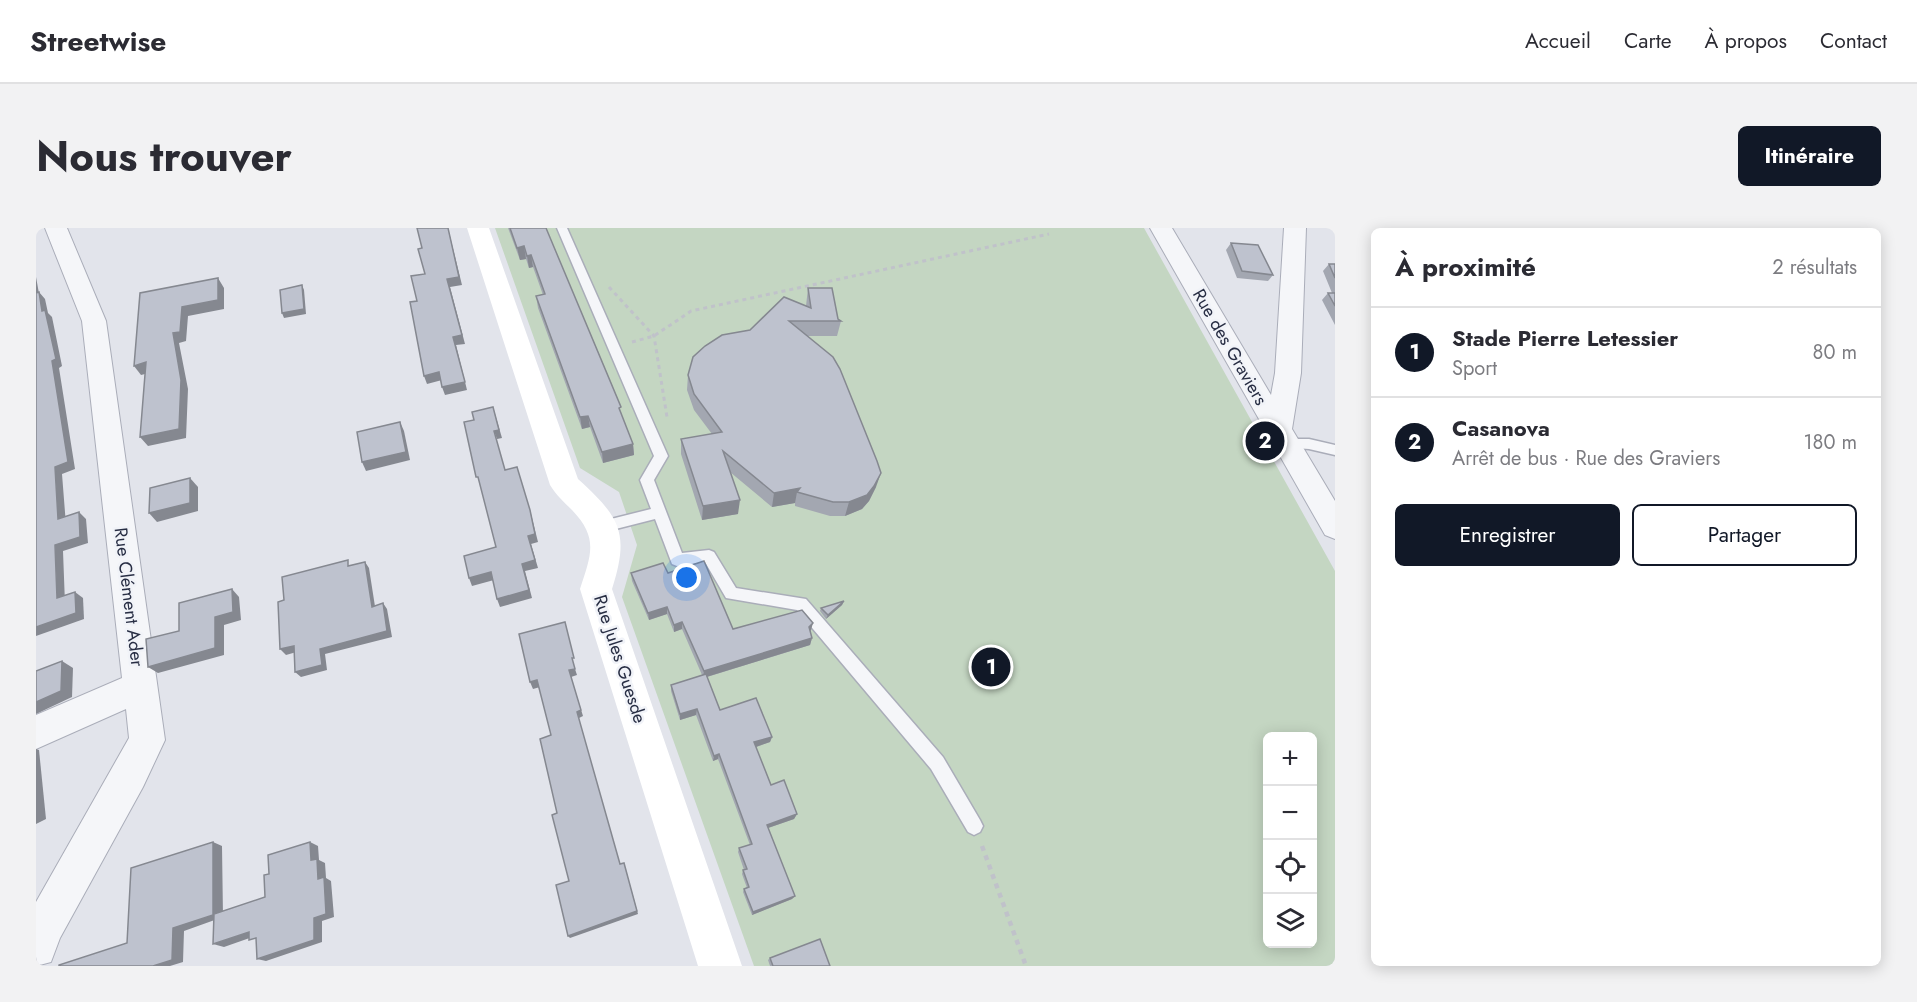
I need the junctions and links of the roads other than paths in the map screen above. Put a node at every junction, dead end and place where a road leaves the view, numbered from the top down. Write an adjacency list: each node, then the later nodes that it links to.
1 (56, 228): 11 (street, Rue Clément Ader)
2 (478, 228): 9 (street)
3 (562, 228): 8 (lane)
4 (1161, 228): 6 (street, Rue des Graviers)
5 (1295, 228): 6 (street)
6 (1282, 437): 7 (lane); 10 (street, Rue des Graviers)
7 (1335, 450)
8 (659, 513): 9 (lane); 13 (lane)
9 (604, 526): 15 (street, Rue Jules Guesde)
10 (1335, 527)
11 (140, 686): 12 (street); 14 (street, Rue Clément Ader)
12 (36, 732)
13 (974, 826)
14 (36, 947)
15 (720, 966)

